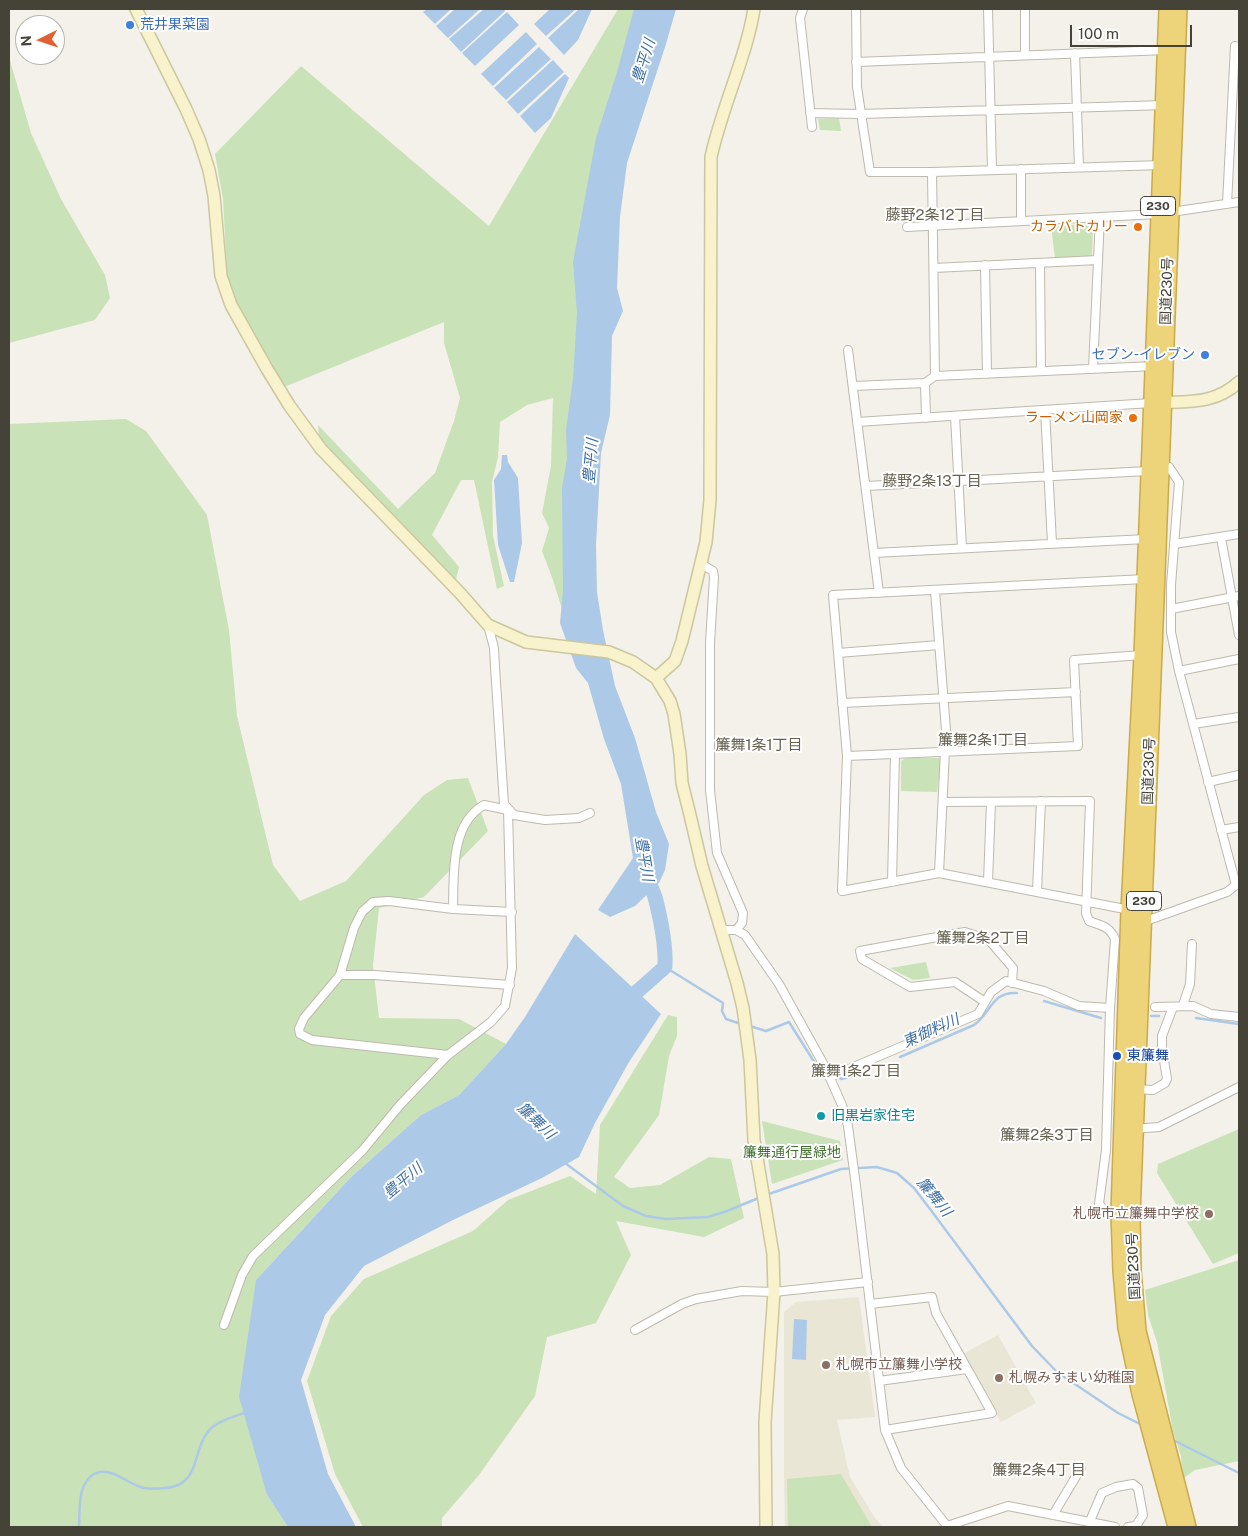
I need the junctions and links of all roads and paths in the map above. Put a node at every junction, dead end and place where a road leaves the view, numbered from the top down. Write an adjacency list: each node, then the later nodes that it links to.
1 (136, 9): 68 (street)
2 (754, 9): 62 (street)
3 (804, 9): 18 (street)
4 (856, 9): 14 (street)
5 (988, 9): 13 (street)
6 (1025, 9): 12 (street)
7 (1166, 9): 10 (highway, 国道230号 / 230)
8 (1179, 9): 10 (highway, 国道230号 / 230)
9 (1239, 47): 27 (street)
10 (1171, 50): 11 (street); 15 (highway, 国道230号 / 230)
11 (1075, 53): 12 (street); 16 (street)
12 (1025, 55): 13 (street)
13 (989, 56): 14 (street); 17 (street)
14 (856, 62): 19 (street)
15 (1169, 105): 16 (street); 21 (highway, 国道230号 / 230)
16 (1077, 107): 17 (street); 22 (street)
17 (990, 110): 19 (street); 24 (street)
18 (810, 113): 19 (street); 20 (street)
19 (860, 114): 25 (street)
20 (812, 127)
21 (1166, 165): 22 (street); 28 (highway, 国道230号 / 230)
22 (1079, 167): 23 (street)
23 (1021, 169): 24 (street); 30 (street)
24 (992, 170): 25 (street)
25 (932, 172): 31 (street)
26 (1239, 202): 27 (street)
27 (1227, 204): 28 (street)
28 (1164, 214): 29 (street); 38 (highway, 国道230号 / 230)
29 (1100, 217): 30 (street); 33 (street)
30 (1021, 221): 31 (street)
31 (933, 225): 32 (street); 36 (street)
32 (907, 227)
33 (1098, 260): 34 (street); 39 (street)
34 (1040, 263): 35 (street); 40 (street)
35 (985, 265): 36 (street); 41 (street)
36 (934, 268): 42 (street)
37 (848, 350): 45 (street)
38 (1159, 366): 39 (street); 46 (highway, 国道230号 / 230)
39 (1093, 369): 40 (street)
40 (1041, 372): 41 (street)
41 (988, 374): 42 (street)
42 (935, 376): 44 (street)
43 (1239, 382): 46 (street)
44 (924, 383): 45 (street); 49 (street)
45 (853, 386): 50 (street)
46 (1157, 403): 47 (street); 51 (highway, 国道230号 / 230)
47 (1044, 410): 48 (street); 52 (street)
48 (955, 416): 49 (street); 53 (street)
49 (926, 418): 50 (street)
50 (858, 422): 54 (street)
51 (1153, 466): 52 (street); 57 (highway, 国道230号 / 230); 59 (street); 100 (highway, 国道230号 / 230)
52 (1048, 476): 53 (street); 58 (street)
53 (958, 481): 54 (street); 60 (street)
54 (866, 486): 61 (street)
55 (1239, 534): 56 (street)
56 (1221, 538): 59 (street); 66 (street)
57 (1146, 539): 58 (street); 63 (highway, 国道230号 / 230)
58 (1052, 543): 60 (street)
59 (1174, 544): 67 (street)
60 (962, 548): 61 (street)
61 (874, 553): 65 (street)
62 (701, 564): 75 (street); 102 (street)
63 (1145, 579): 64 (street); 72 (highway, 国道230号 / 230)
64 (935, 590): 65 (street); 70 (street)
65 (879, 593): 71 (street)
66 (1236, 596): 67 (street); 69 (street)
67 (1171, 609): 74 (street)
68 (488, 625): 75 (street); 89 (street)
69 (1239, 635)
70 (940, 645): 71 (street); 77 (street)
71 (838, 653): 78 (street)
72 (1142, 654): 76 (street); 100 (highway, 国道230号 / 230)
73 (1239, 659): 74 (street)
74 (1179, 671): 80 (street)
75 (651, 674): 101 (street)
76 (1076, 692): 77 (street); 81 (street)
77 (944, 699): 78 (street); 81 (street)
78 (842, 703): 83 (street)
79 (1239, 717): 80 (street)
80 (1193, 724): 85 (street)
81 (946, 752): 82 (street); 87 (street)
82 (895, 754): 83 (street); 94 (street)
83 (847, 756): 94 (street)
84 (1239, 775): 85 (street)
85 (1208, 782): 92 (street)
86 (1041, 801): 88 (street); 96 (street); 97 (street)
87 (944, 802): 88 (street); 93 (street)
88 (991, 802): 95 (street)
89 (508, 810): 90 (street); 98 (street); 99 (street)
90 (590, 813)
91 (1239, 827): 92 (street)
92 (1221, 830): 100 (street)
93 (939, 873): 94 (street); 95 (street)
94 (892, 882)
95 (988, 882): 96 (street)
96 (1037, 891): 97 (street)
97 (1087, 901): 100 (street); 111 (street)
98 (453, 908): 99 (street); 104 (street)
99 (512, 912): 106 (street)
100 (1138, 915): 115 (highway, 国道230号 / 230)
101 (723, 930): 102 (street); 120 (street)
102 (736, 930): 114 (street)
103 (1192, 944): 108 (street)
104 (340, 975): 106 (street); 113 (street)
105 (1012, 982): 107 (street); 107 (street); 111 (street)
106 (510, 985): 113 (street)
107 (985, 1002): 114 (street)
108 (1183, 1005): 110 (street); 112 (street)
109 (1155, 1007): 110 (street)
110 (1174, 1007): 115 (street)
111 (1110, 1008): 118 (street)
112 (1239, 1017)
113 (448, 1055): 122 (street)
114 (830, 1077): 119 (street)
115 (1130, 1088): 117 (highway, 国道230号 / 230)
116 (1239, 1088): 117 (street)
117 (1128, 1129): 118 (highway, 国道230号 / 230)
118 (1125, 1214): 126 (highway, 国道230号 / 230)
119 (868, 1282): 120 (street); 121 (street)
120 (774, 1292): 123 (street); 131 (street)
121 (870, 1304): 124 (street); 125 (street)
122 (224, 1326)
123 (634, 1330)
124 (967, 1369): 125 (street); 127 (street)
125 (879, 1381): 127 (street)
126 (1147, 1396): 135 (highway, 国道230号 / 230); 136 (highway, 国道230号 / 230)
127 (885, 1430): 132 (street)
128 (1081, 1468): 129 (street)
129 (1053, 1515): 130 (street); 132 (street)
130 (1090, 1522): 133 (street); 134 (street)
131 (766, 1527)
132 (947, 1527)
133 (1115, 1527)
134 (1128, 1527)
135 (1176, 1527)
136 (1188, 1527)

